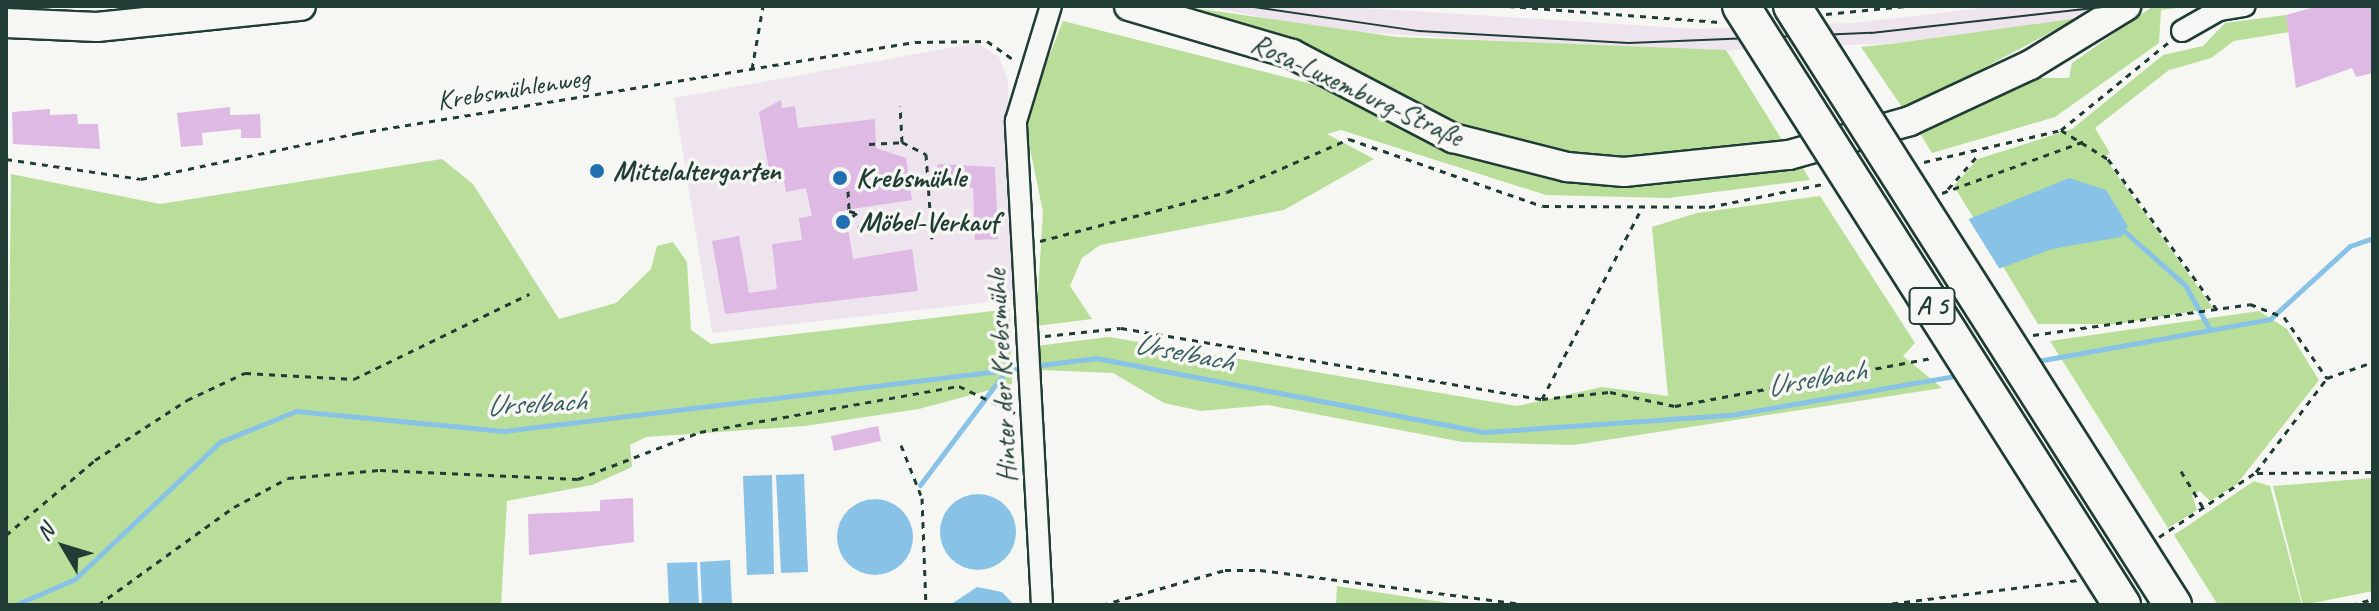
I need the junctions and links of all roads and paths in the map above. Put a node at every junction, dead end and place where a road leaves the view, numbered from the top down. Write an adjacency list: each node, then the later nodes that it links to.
1 (301, 6): 14 (main road)
2 (763, 6): 18 (path)
3 (1051, 6): 31 (street, Hinter der Krebsmühle)
4 (1129, 6): 12 (main road, Rosa-Luxemburg-Straße)
5 (1444, 6): 6 (path)
6 (1497, 6)
7 (1508, 6): 15 (path)
8 (1741, 6): 52 (highway, A 5, bridge)
9 (1792, 6): 53 (highway, A 5, bridge)
10 (1848, 6): 11 (path)
11 (1906, 6)
12 (2126, 6)
13 (2245, 6): 16 (street)
14 (6, 23)
15 (1702, 23)
16 (2182, 31)
17 (1020, 65): 18 (path, Krebsmühlenweg)
18 (752, 70): 26 (path, Krebsmühlenweg)
19 (900, 106): 23 (path)
20 (2061, 130): 22 (path)
21 (1349, 139): 31 (path)
22 (2085, 141): 25 (path); 33 (path)
23 (902, 142): 24 (path); 30 (path)
24 (869, 144)
25 (1980, 153)
26 (6, 159)
27 (848, 191): 29 (path)
28 (1643, 206): 38 (path)
29 (866, 232)
30 (932, 239)
31 (1024, 242): 35 (street, Hinter der Krebsmühle)
32 (529, 294): 45 (path)
33 (2218, 311): 34 (path); 37 (path)
34 (2016, 339)
35 (1026, 346): 38 (path); 39 (street, Hinter der Krebsmühle)
36 (1946, 354): 38 (path)
37 (2373, 362)
38 (1542, 399)
39 (1031, 421): 47 (path); 49 (street, Hinter der Krebsmühle)
40 (901, 445): 48 (path)
41 (2181, 471): 44 (path)
42 (2256, 472): 43 (path)
43 (2373, 472)
44 (2205, 510)
45 (6, 535)
46 (2373, 599): 54 (path)
47 (98, 605)
48 (926, 605)
49 (1042, 605)
50 (1102, 605): 51 (path)
51 (1531, 605)
52 (2122, 605)
53 (2173, 605)
54 (2351, 605)

